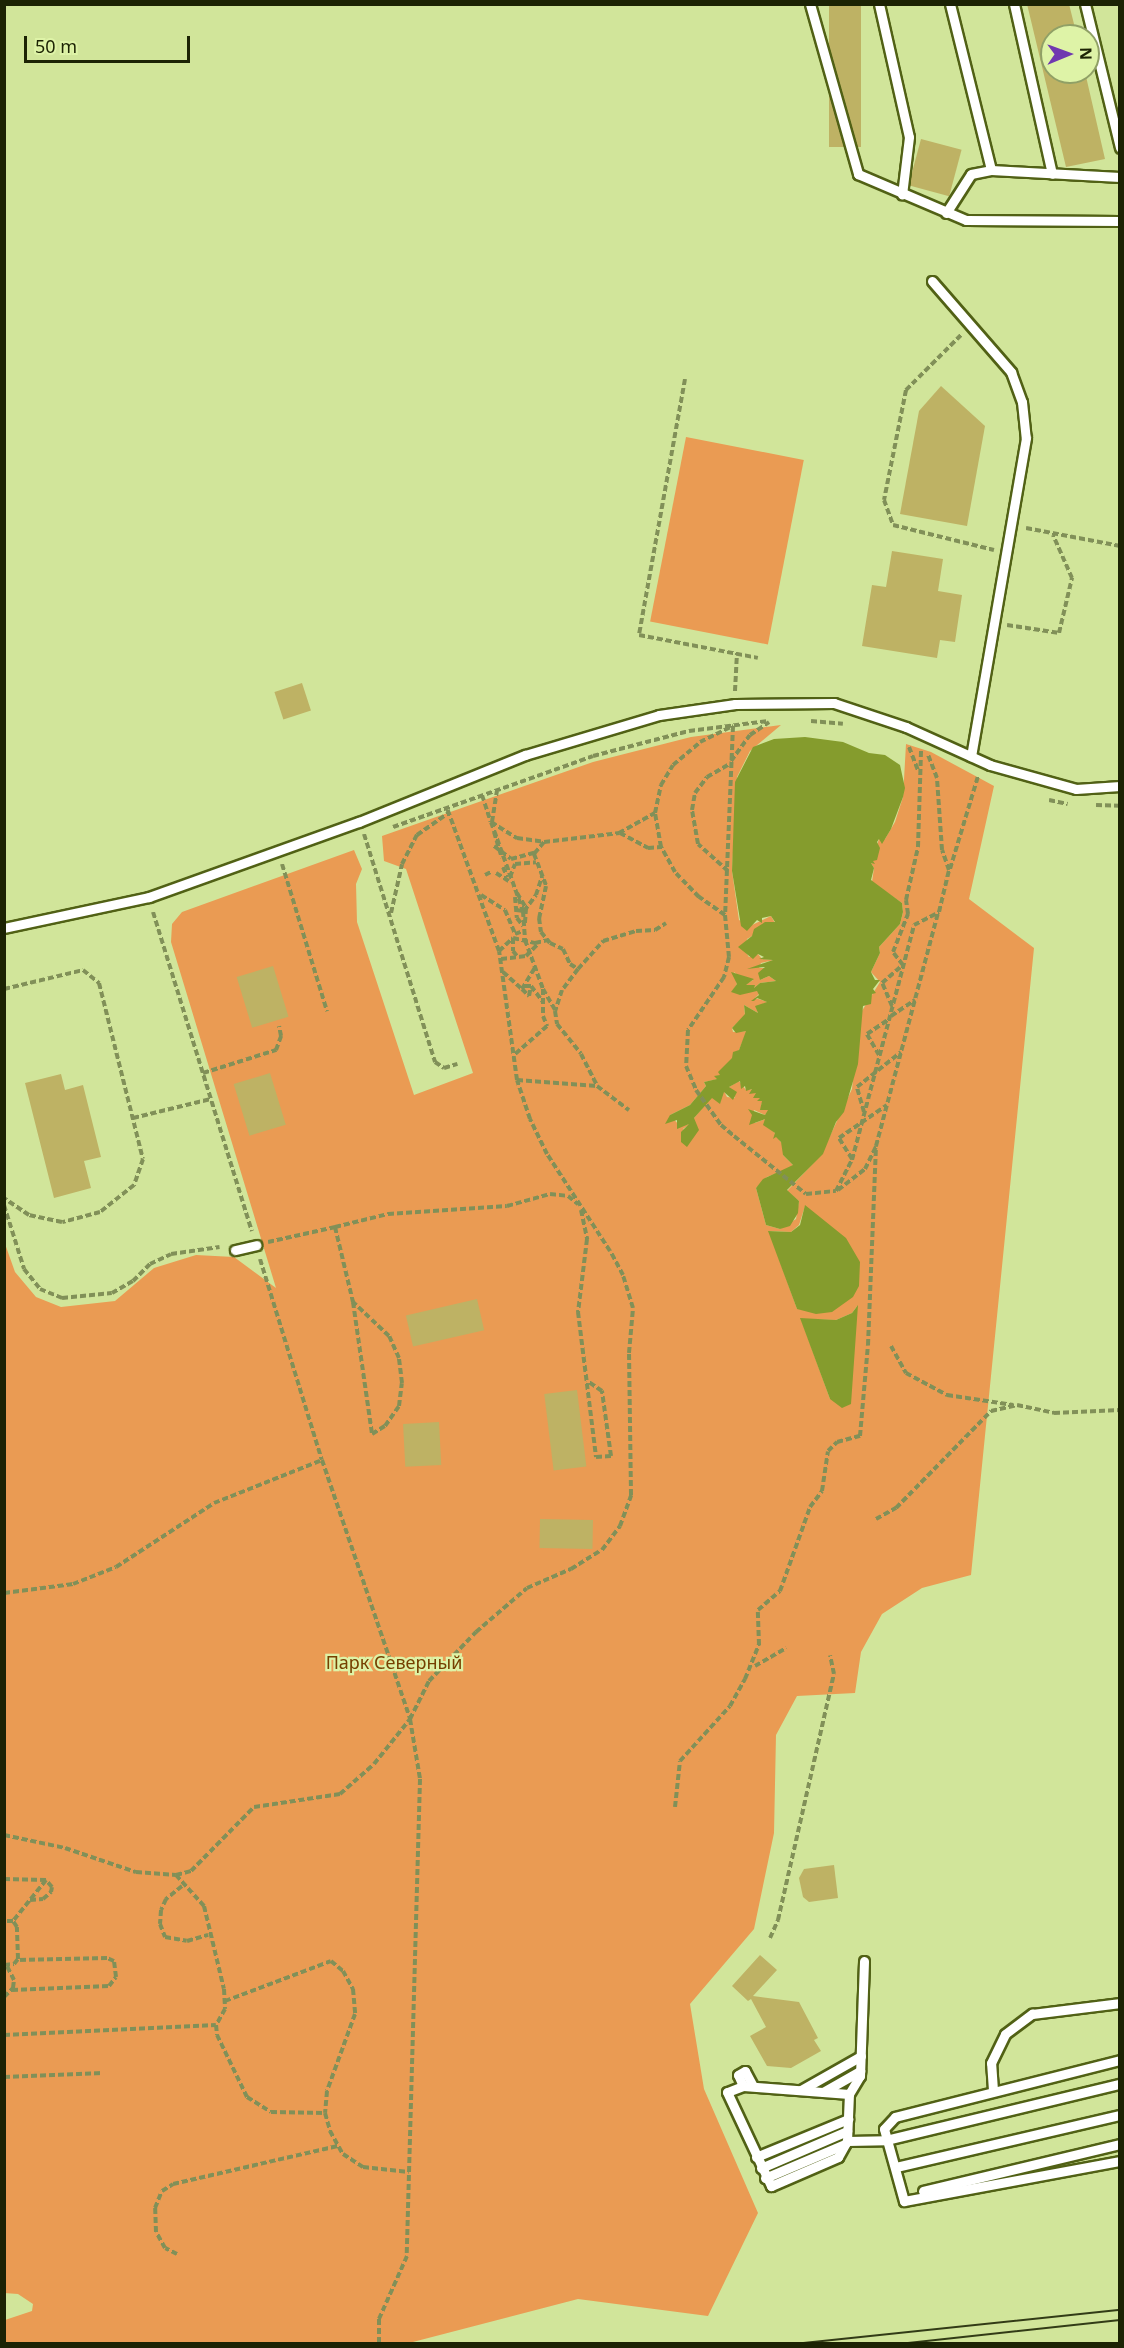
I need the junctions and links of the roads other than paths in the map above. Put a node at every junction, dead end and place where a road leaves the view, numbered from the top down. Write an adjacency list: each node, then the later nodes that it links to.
1 (810, 4): 10 (lane)
2 (879, 4): 10 (lane)
3 (950, 4): 7 (lane)
4 (1014, 4): 8 (lane)
5 (1085, 4): 6 (lane)
6 (1119, 148)
7 (991, 170): 8 (lane); 11 (lane)
8 (1052, 174): 9 (lane)
9 (1119, 177)
10 (902, 195): 11 (lane)
11 (946, 213): 12 (lane)
12 (1119, 221)
13 (932, 281): 14 (lane)
14 (971, 756): 15 (lane); 16 (lane)
15 (1119, 786)
16 (4, 928)
17 (256, 1245): 18 (lane)
18 (236, 1250)
19 (864, 1962): 21 (lane)
20 (1119, 2003): 26 (lane)
21 (861, 2056): 23 (lane); 25 (lane)
22 (1119, 2060): 26 (lane)
23 (860, 2071): 27 (lane); 28 (lane)
24 (1119, 2084): 32 (lane)
25 (801, 2090): 27 (lane); 34 (lane)
26 (993, 2090): 32 (lane)
27 (823, 2092): 28 (lane)
28 (848, 2092): 30 (lane)
29 (1119, 2115): 37 (lane)
30 (848, 2119): 31 (lane); 34 (lane)
31 (847, 2139): 32 (lane); 36 (lane); 36 (lane)
32 (886, 2140): 37 (lane)
33 (1119, 2144): 38 (lane)
34 (756, 2157): 36 (lane)
35 (1119, 2161): 38 (lane)
36 (761, 2168)
37 (896, 2168): 38 (lane)
38 (903, 2196)

